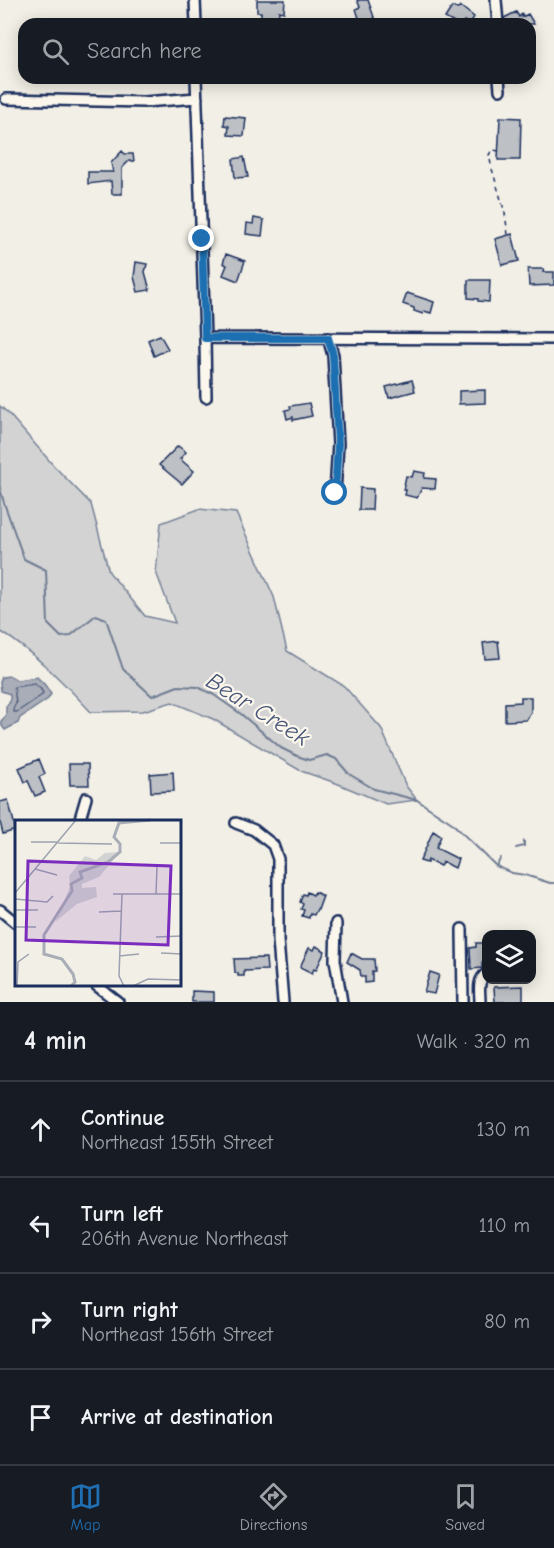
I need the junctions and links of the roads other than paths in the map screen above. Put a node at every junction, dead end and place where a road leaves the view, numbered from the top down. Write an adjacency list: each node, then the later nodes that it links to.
1 (195, 0): 3 (street)
2 (496, 0): 4 (street)
3 (196, 18)
4 (498, 18)
5 (196, 84): 8 (street)
6 (500, 84): 7 (street)
7 (500, 90)
8 (197, 98): 9 (street); 10 (street)
9 (6, 99)
10 (205, 338): 11 (street); 13 (street)
11 (328, 338): 12 (street); 14 (street)
12 (554, 339)
13 (206, 397)
14 (335, 493)
15 (86, 798): 16 (street)
16 (80, 820)
17 (236, 823): 25 (street)
18 (0, 910): 19 (street)
19 (15, 922)
20 (336, 923): 26 (street)
21 (462, 929): 27 (street)
22 (482, 977): 28 (street)
23 (99, 987): 24 (street)
24 (118, 1002)
25 (283, 1002)
26 (342, 1002)
27 (463, 1002)
28 (480, 1002)

